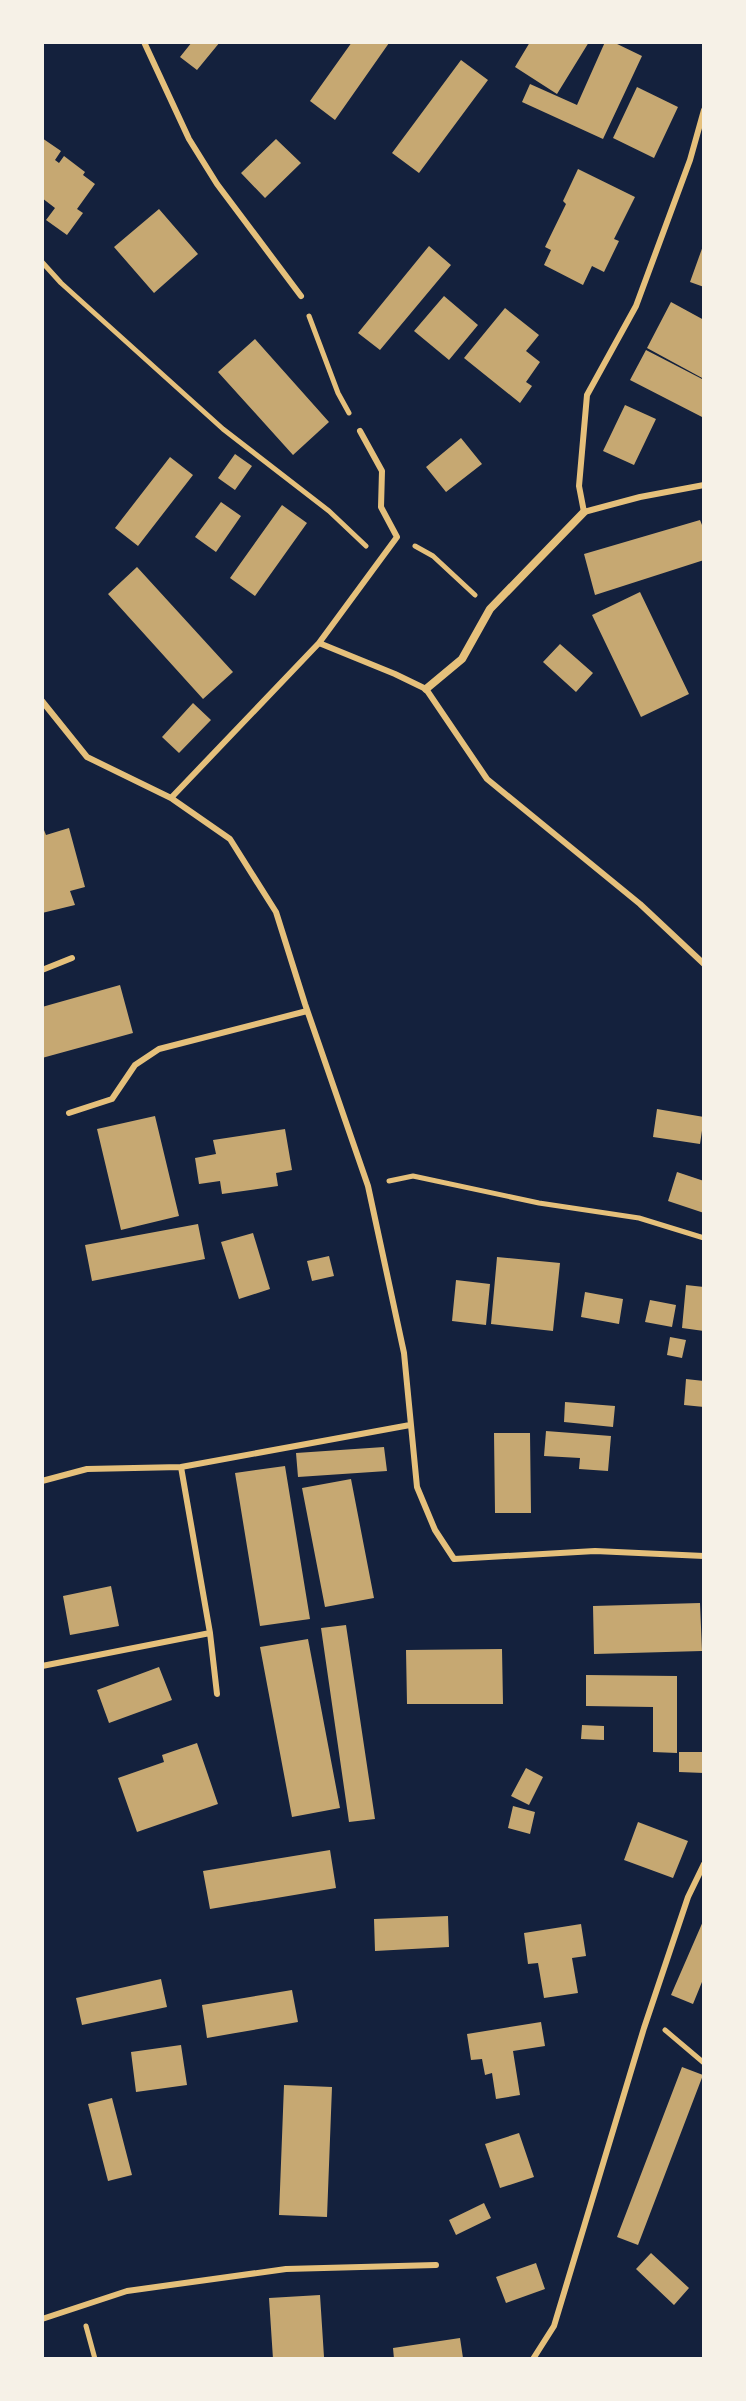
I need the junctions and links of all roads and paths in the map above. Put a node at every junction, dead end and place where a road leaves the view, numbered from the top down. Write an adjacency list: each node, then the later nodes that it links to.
1 (144, 42): 4 (lane)
2 (704, 110): 7 (lane)
3 (42, 262): 9 (path)
4 (301, 296): 5 (path)
5 (360, 431): 8 (lane)
6 (704, 485): 7 (lane)
7 (584, 512): 10 (street)
8 (397, 537): 9 (lane); 10 (path)
9 (380, 560): 11 (lane)
10 (490, 609): 12 (street)
11 (319, 643): 12 (lane); 14 (lane)
12 (426, 689): 16 (lane)
13 (42, 701): 14 (lane)
14 (171, 798): 18 (lane)
15 (72, 958): 17 (lane)
16 (704, 964)
17 (42, 970)
18 (307, 1011): 19 (lane); 20 (lane)
19 (69, 1113)
20 (368, 1186): 21 (path); 22 (lane)
21 (704, 1238)
22 (410, 1425): 23 (lane); 25 (lane)
23 (181, 1467): 24 (lane); 26 (lane)
24 (42, 1481)
25 (704, 1556)
26 (210, 1633): 27 (lane); 28 (lane)
27 (42, 1666)
28 (217, 1694)
29 (704, 1864): 30 (lane)
30 (644, 2028): 31 (path); 36 (lane)
31 (704, 2063)
32 (436, 2265): 33 (lane)
33 (80, 2306): 34 (lane); 35 (path)
34 (42, 2319)
35 (95, 2359)
36 (533, 2359)

